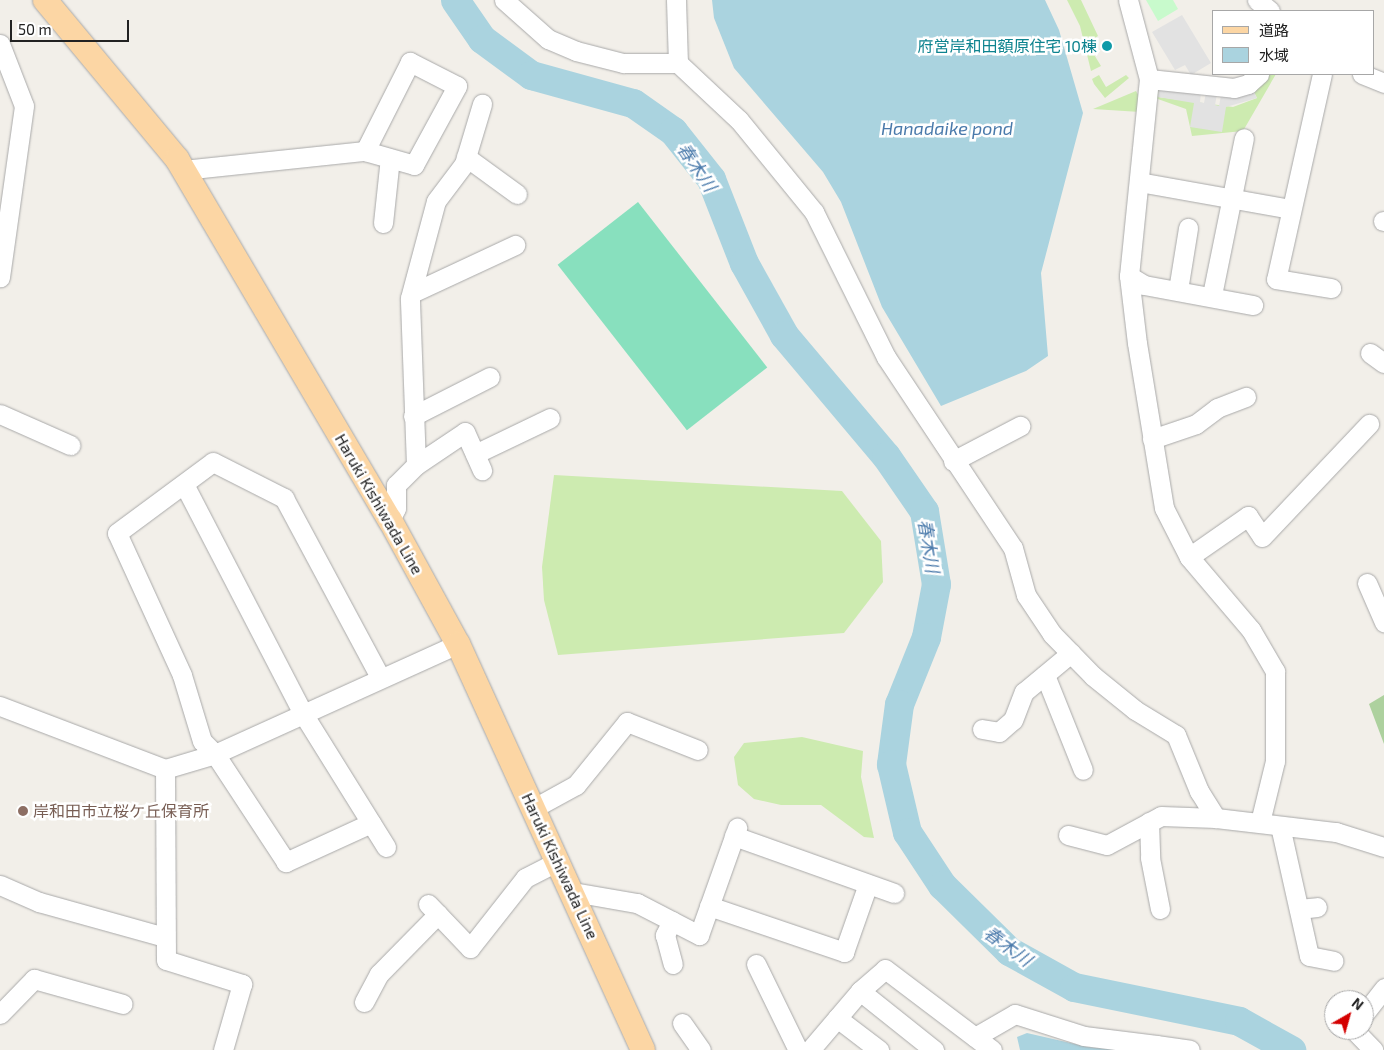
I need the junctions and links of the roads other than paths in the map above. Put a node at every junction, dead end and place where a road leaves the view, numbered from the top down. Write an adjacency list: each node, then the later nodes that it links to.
1 (45, 0): 19 (main road, Haruki Kishiwada Line)
2 (504, 0): 8 (street)
3 (676, 0): 8 (street)
4 (1128, 0): 12 (street)
5 (1257, 0): 6 (street)
6 (1269, 10)
7 (0, 44): 28 (street)
8 (678, 63): 43 (street)
9 (1259, 75): 12 (street)
10 (1322, 75): 23 (street)
11 (1364, 75): 13 (street)
12 (1149, 79): 20 (street)
13 (1384, 83)
14 (482, 104): 18 (street)
15 (1244, 138): 22 (street)
16 (365, 151): 17 (street); 17 (street); 19 (street)
17 (390, 158): 24 (street)
18 (466, 158): 21 (street); 31 (street)
19 (183, 170): 46 (main road, Haruki Kishiwada Line)
20 (1139, 182): 22 (street); 27 (street)
21 (517, 194)
22 (1232, 198): 23 (street); 32 (street)
23 (1291, 209): 29 (street)
24 (383, 223)
25 (1188, 228): 30 (street)
26 (515, 245): 31 (street)
27 (1129, 276): 30 (street); 41 (street)
28 (0, 277)
29 (1331, 288)
30 (1178, 290): 32 (street)
31 (412, 293): 37 (street)
32 (1212, 295): 33 (street)
33 (1253, 305)
34 (490, 377): 37 (street)
35 (1246, 397): 41 (street)
36 (0, 414): 42 (street)
37 (414, 416): 44 (street)
38 (550, 418): 44 (street)
39 (1369, 424): 47 (street)
40 (1020, 426): 43 (street)
41 (1152, 439): 47 (street)
42 (70, 445)
43 (953, 460): 51 (street)
44 (416, 465): 46 (street)
45 (186, 486): 53 (street); 55 (street); 58 (street)
46 (390, 520): 50 (main road, Haruki Kishiwada Line)
47 (1189, 557): 64 (street)
48 (1367, 583): 49 (street)
49 (1384, 622)
50 (458, 644): 53 (street); 61 (main road, Haruki Kishiwada Line)
51 (1071, 653): 52 (street); 62 (street)
52 (1045, 675): 56 (street); 60 (street)
53 (380, 677): 55 (street)
54 (0, 706): 59 (street)
55 (302, 712): 58 (street); 65 (street)
56 (982, 729)
57 (698, 750): 61 (street)
58 (215, 754): 59 (street); 65 (street)
59 (165, 769): 78 (street)
60 (1083, 770)
61 (534, 808): 70 (main road, Haruki Kishiwada Line)
62 (1216, 818): 63 (street); 64 (street)
63 (1149, 822): 67 (street); 76 (street)
64 (1260, 822): 66 (street)
65 (371, 823): 68 (street)
66 (1280, 826): 69 (street); 79 (street)
67 (1068, 835)
68 (386, 846)
69 (1384, 847)
70 (559, 861): 73 (main road, Haruki Kishiwada Line); 85 (street)
71 (868, 884): 74 (street); 75 (street); 75 (street)
72 (0, 885): 78 (street)
73 (573, 892): 77 (street); 94 (main road, Haruki Kishiwada Line)
74 (894, 893)
75 (709, 906): 77 (street)
76 (1160, 909)
77 (672, 920): 80 (street)
78 (164, 937): 93 (street)
79 (1334, 961)
80 (673, 964)
81 (756, 964): 96 (street)
82 (1384, 988): 84 (street)
83 (860, 991): 88 (street); 90 (street); 99 (street)
84 (1374, 1001)
85 (364, 1002)
86 (123, 1004): 87 (street)
87 (0, 1014)
88 (838, 1018): 97 (street); 98 (street)
89 (682, 1023): 95 (street)
90 (975, 1037): 92 (street); 100 (street)
91 (1364, 1040): 102 (street)
92 (1156, 1047): 101 (street)
93 (223, 1050)
94 (643, 1050)
95 (701, 1050)
96 (798, 1050)
97 (810, 1050)
98 (879, 1050)
99 (934, 1050)
100 (992, 1050)
101 (1190, 1050)
102 (1373, 1050)

